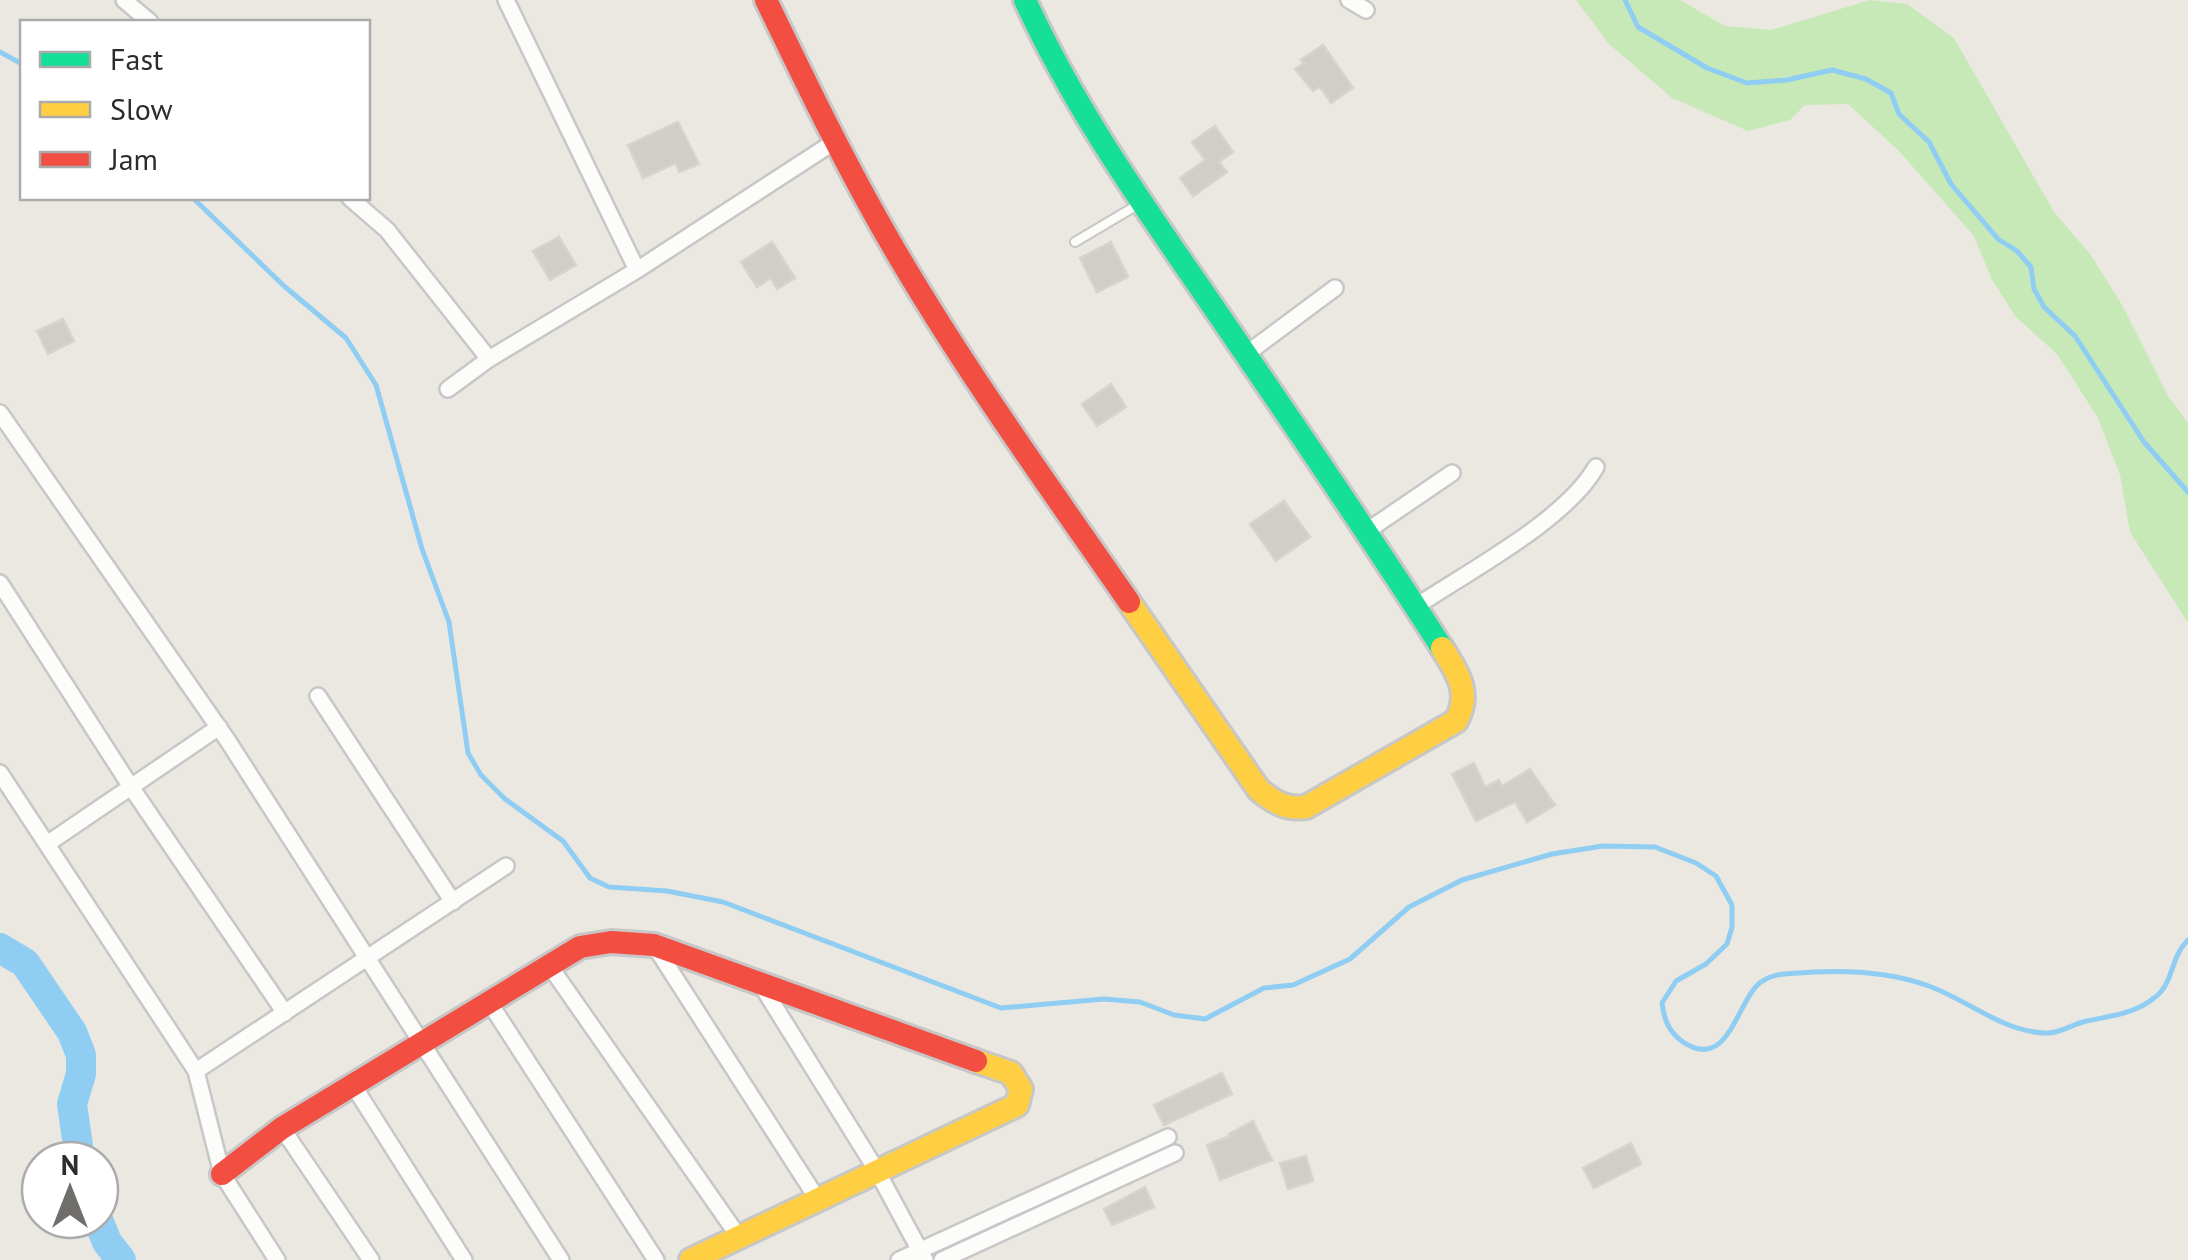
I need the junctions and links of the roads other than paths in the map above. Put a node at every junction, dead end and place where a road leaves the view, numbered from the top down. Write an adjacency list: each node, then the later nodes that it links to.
1 (124, 0): 7 (street)
2 (506, 0): 12 (street)
3 (766, 0): 8 (street)
4 (1025, 0): 10 (street)
5 (1349, 0): 6 (street)
6 (1366, 10)
7 (148, 20)
8 (834, 142): 12 (street); 22 (street)
9 (352, 200): 15 (street)
10 (1142, 202): 11 (lane); 14 (street)
11 (1074, 242)
12 (637, 270): 15 (street)
13 (1335, 288): 14 (street)
14 (1245, 354): 20 (street)
15 (489, 358): 16 (street)
16 (448, 389)
17 (0, 413): 24 (street)
18 (1596, 466): 22 (street)
19 (1452, 473): 20 (street)
20 (1367, 531): 22 (street)
21 (0, 583): 26 (street)
22 (1415, 607)
23 (318, 696): 29 (street)
24 (219, 728): 26 (street); 31 (street)
25 (0, 773): 27 (street)
26 (131, 787): 27 (street); 35 (street)
27 (46, 844): 37 (street)
28 (506, 866): 29 (street)
29 (453, 902): 31 (street)
30 (654, 945): 32 (street); 33 (street); 44 (street)
31 (368, 960): 35 (street); 36 (street)
32 (550, 966): 34 (street); 45 (street)
33 (760, 983): 42 (street); 42 (street)
34 (489, 1002): 36 (street); 51 (street)
35 (285, 1013): 37 (street)
36 (422, 1043): 38 (street); 50 (street)
37 (196, 1071): 43 (street)
38 (353, 1085): 39 (street); 49 (street)
39 (282, 1128): 43 (street); 48 (street)
40 (1168, 1137): 46 (street)
41 (1175, 1153): 54 (street)
42 (877, 1172): 44 (street); 46 (street)
43 (222, 1174): 47 (street)
44 (818, 1200): 45 (street)
45 (739, 1237): 52 (street)
46 (923, 1255): 53 (street)
47 (278, 1260)
48 (371, 1260)
49 (464, 1260)
50 (561, 1260)
51 (656, 1260)
52 (691, 1260)
53 (899, 1260)
54 (942, 1260)

